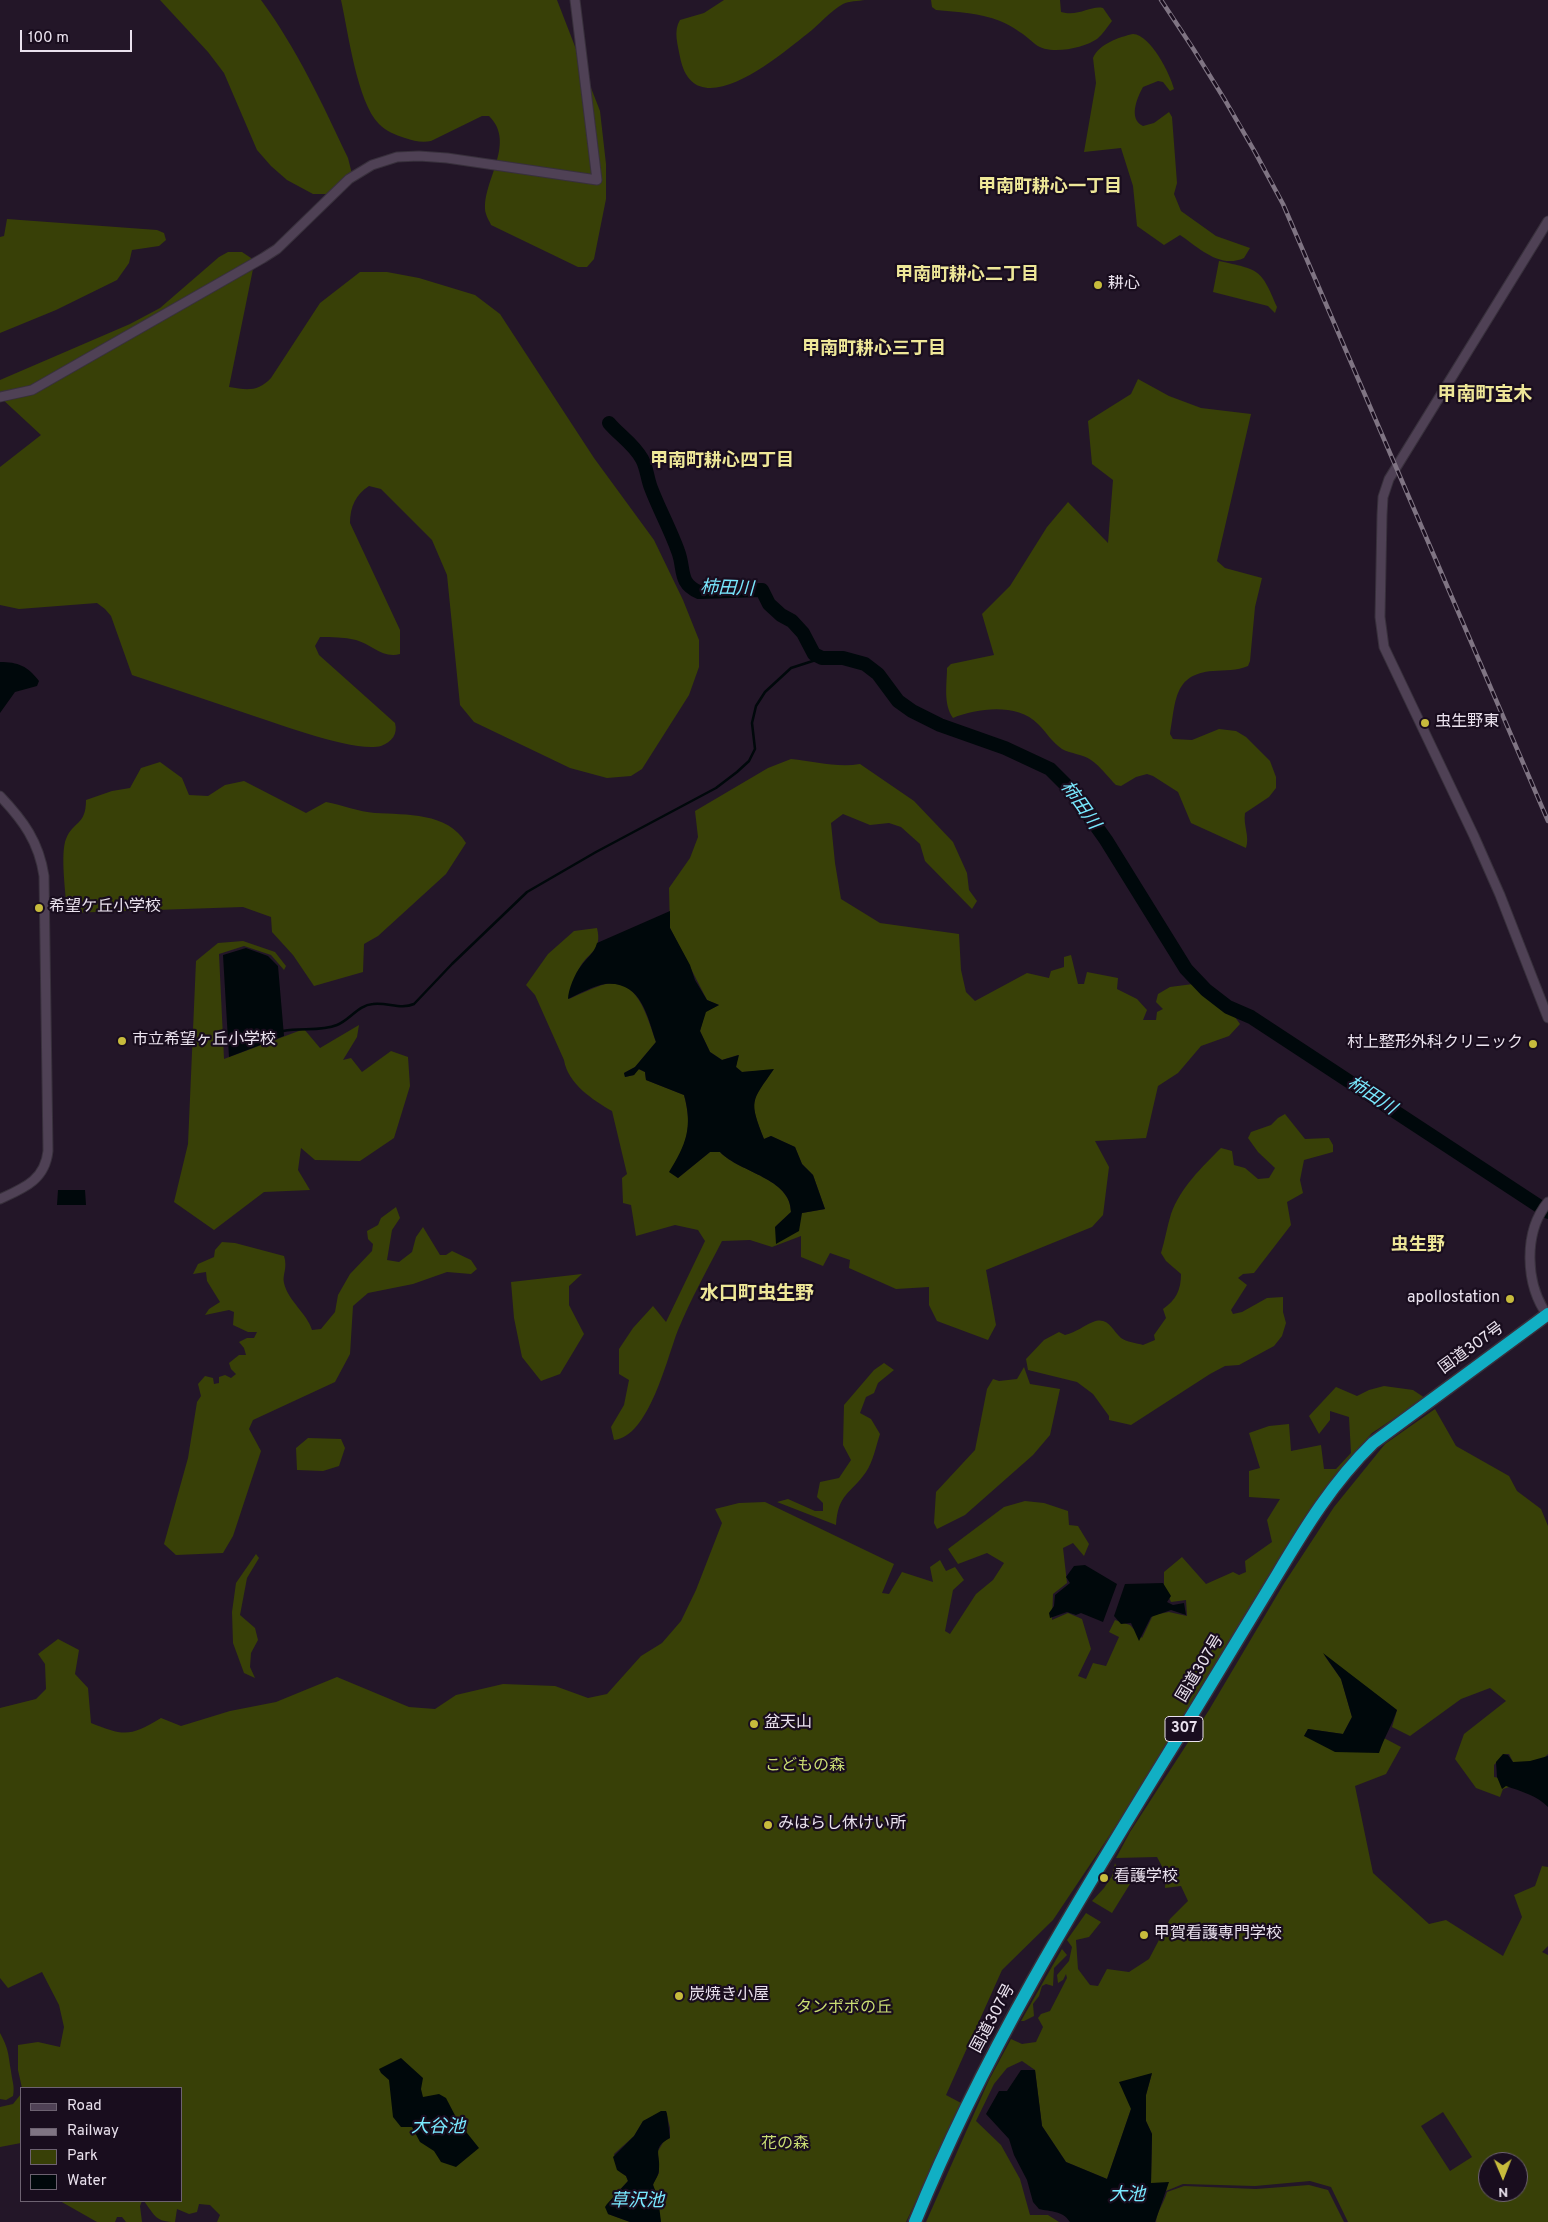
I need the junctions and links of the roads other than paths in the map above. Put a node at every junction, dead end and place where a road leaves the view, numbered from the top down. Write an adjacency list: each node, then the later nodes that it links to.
1 (575, 0): 3 (street)
2 (1548, 221): 5 (street)
3 (0, 397)
4 (0, 796): 6 (street)
5 (1548, 1018)
6 (0, 1199)
7 (1544, 1207): 8 (street)
8 (1548, 1315): 9 (highway, 国道307号 / 307)
9 (915, 2222)

